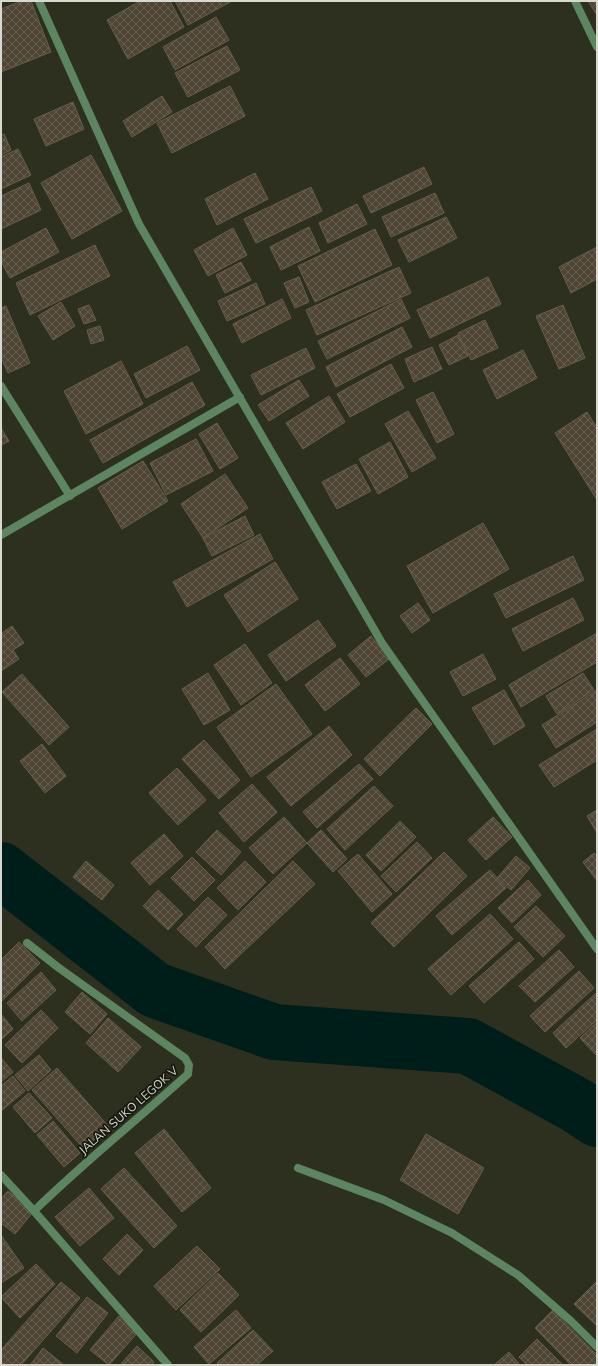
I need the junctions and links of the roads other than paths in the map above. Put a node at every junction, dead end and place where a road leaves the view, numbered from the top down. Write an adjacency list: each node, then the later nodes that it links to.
1 (39, 1): 5 (street)
2 (576, 1): 3 (street)
3 (597, 47)
4 (1, 386): 6 (street)
5 (240, 397): 6 (street); 9 (street)
6 (70, 496): 7 (street)
7 (1, 535)
8 (27, 943): 12 (street, JALAN SUKO LEGOK V)
9 (597, 949)
10 (298, 1168): 13 (street)
11 (1, 1175): 12 (street)
12 (34, 1211): 14 (street)
13 (597, 1347)
14 (168, 1365)

